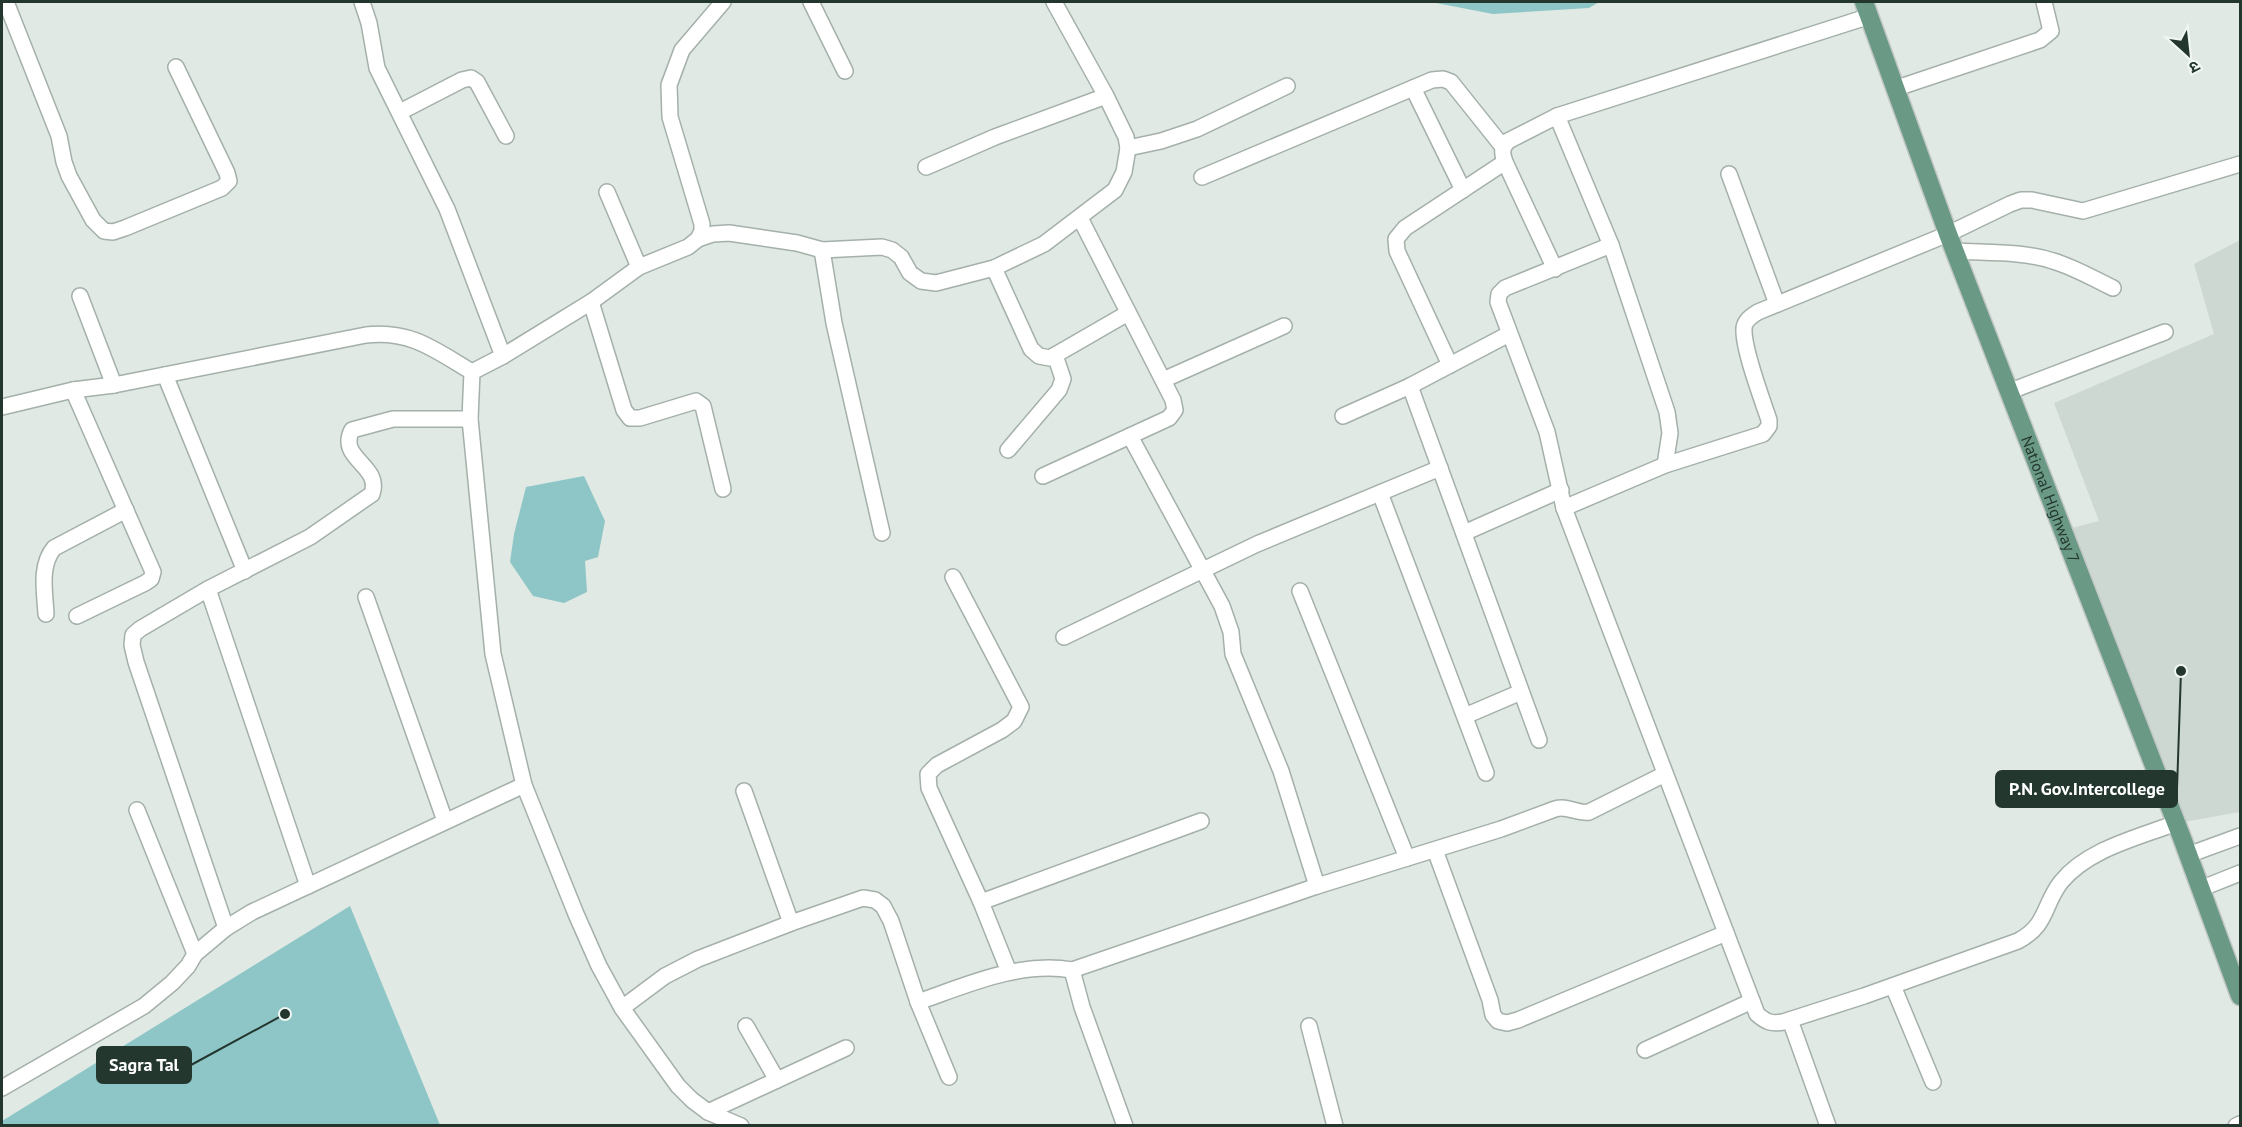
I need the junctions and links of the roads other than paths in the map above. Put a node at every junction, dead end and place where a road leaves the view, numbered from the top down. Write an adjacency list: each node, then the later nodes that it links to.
1 (6, 2): 8 (street)
2 (362, 2): 14 (street)
3 (723, 2): 26 (street)
4 (811, 2): 9 (street)
5 (1054, 2): 13 (street)
6 (2044, 2): 12 (street)
7 (1867, 9): 12 (main road, National Highway 7); 15 (street)
8 (176, 67)
9 (845, 72)
10 (1287, 86): 17 (street)
11 (1413, 88): 18 (street); 22 (street); 23 (street)
12 (1897, 88): 27 (main road, National Highway 7)
13 (1106, 96): 17 (street); 20 (street)
14 (400, 112): 16 (street); 42 (street)
15 (1557, 116): 18 (street); 28 (street)
16 (506, 136)
17 (1128, 148): 25 (street)
18 (1504, 154): 23 (street); 32 (street)
19 (2241, 164): 27 (street)
20 (926, 167)
21 (1729, 174): 36 (street)
22 (1202, 177)
23 (1463, 190): 43 (street)
24 (607, 192): 30 (street)
25 (1080, 218): 31 (street); 37 (street)
26 (699, 239): 29 (street); 30 (street)
27 (1952, 243): 33 (street); 36 (street); 50 (main road, National Highway 7)
28 (1611, 245): 32 (street); 56 (street)
29 (822, 250): 31 (street); 64 (street)
30 (639, 267): 35 (street)
31 (994, 268): 41 (street)
32 (1555, 269): 40 (street)
33 (2113, 288)
34 (80, 296): 47 (street)
35 (591, 302): 42 (street); 59 (street)
36 (1776, 304): 56 (street)
37 (1128, 313): 41 (street); 46 (street)
38 (1284, 326): 46 (street)
39 (2165, 332): 50 (street)
40 (1509, 334): 43 (street); 60 (street)
41 (1055, 355): 55 (street)
42 (503, 356): 44 (street)
43 (1450, 365): 48 (street)
44 (472, 372): 45 (street); 53 (street)
45 (165, 375): 47 (street); 67 (street)
46 (1162, 380): 54 (street)
47 (114, 385): 49 (street)
48 (1410, 386): 52 (street); 57 (street)
49 (73, 390): 51 (street); 63 (street)
50 (2008, 392): 85 (main road, National Highway 7)
51 (2, 407)
52 (1342, 416)
53 (471, 419): 67 (street); 80 (street)
54 (1130, 436): 58 (street); 66 (street)
55 (1008, 450)
56 (1665, 465): 62 (street)
57 (1440, 468): 61 (street); 65 (street)
58 (1043, 476)
59 (723, 489)
60 (1561, 490): 62 (street); 65 (street)
61 (1380, 493): 66 (street); 76 (street)
62 (1564, 508): 79 (street)
63 (126, 510): 72 (street); 73 (street)
64 (882, 533)
65 (1464, 533): 75 (street)
66 (1201, 570): 74 (street); 92 (street)
67 (244, 571): 69 (street)
68 (953, 576): 94 (street)
69 (208, 589): 91 (street); 96 (street)
70 (1300, 591): 89 (street)
71 (366, 597): 83 (street)
72 (46, 614)
73 (77, 616)
74 (1064, 637)
75 (1521, 692): 76 (street); 77 (street)
76 (1465, 716): 78 (street)
77 (1539, 740)
78 (1486, 773)
79 (1665, 774): 87 (street); 97 (street)
80 (524, 785): 83 (street); 105 (street)
81 (744, 791): 95 (street)
82 (137, 810): 98 (street)
83 (445, 821): 91 (street)
84 (1202, 821): 94 (street)
85 (2176, 823): 88 (main road, National Highway 7); 101 (street)
86 (2241, 836): 88 (street)
87 (1435, 850): 89 (street); 97 (street)
88 (2187, 855): 93 (main road, National Highway 7)
89 (1407, 858): 92 (street)
90 (2241, 873): 93 (street)
91 (308, 886): 96 (street)
92 (1317, 886): 99 (street)
93 (2200, 889): 102 (main road, National Highway 7)
94 (981, 902): 100 (street)
95 (791, 923): 104 (street); 105 (street)
96 (226, 928): 98 (street)
97 (1726, 933): 103 (street)
98 (195, 954): 114 (street)
99 (1072, 970): 100 (street); 118 (street)
100 (1009, 972): 104 (street)
101 (1893, 986): 106 (street); 113 (street)
102 (2241, 996)
103 (1752, 1001): 106 (street); 110 (street)
104 (918, 1002): 111 (street)
105 (622, 1008): 115 (street)
106 (1790, 1020): 120 (street)
107 (746, 1026): 112 (street)
108 (1309, 1026): 119 (street)
109 (846, 1048): 112 (street)
110 (1645, 1050)
111 (949, 1077)
112 (777, 1080): 115 (street)
113 (1933, 1082)
114 (2, 1088)
115 (708, 1112): 117 (street)
116 (2241, 1124): 121 (street)
117 (741, 1125)
118 (1125, 1125)
119 (1335, 1125)
120 (1828, 1125)
121 (2236, 1125)

